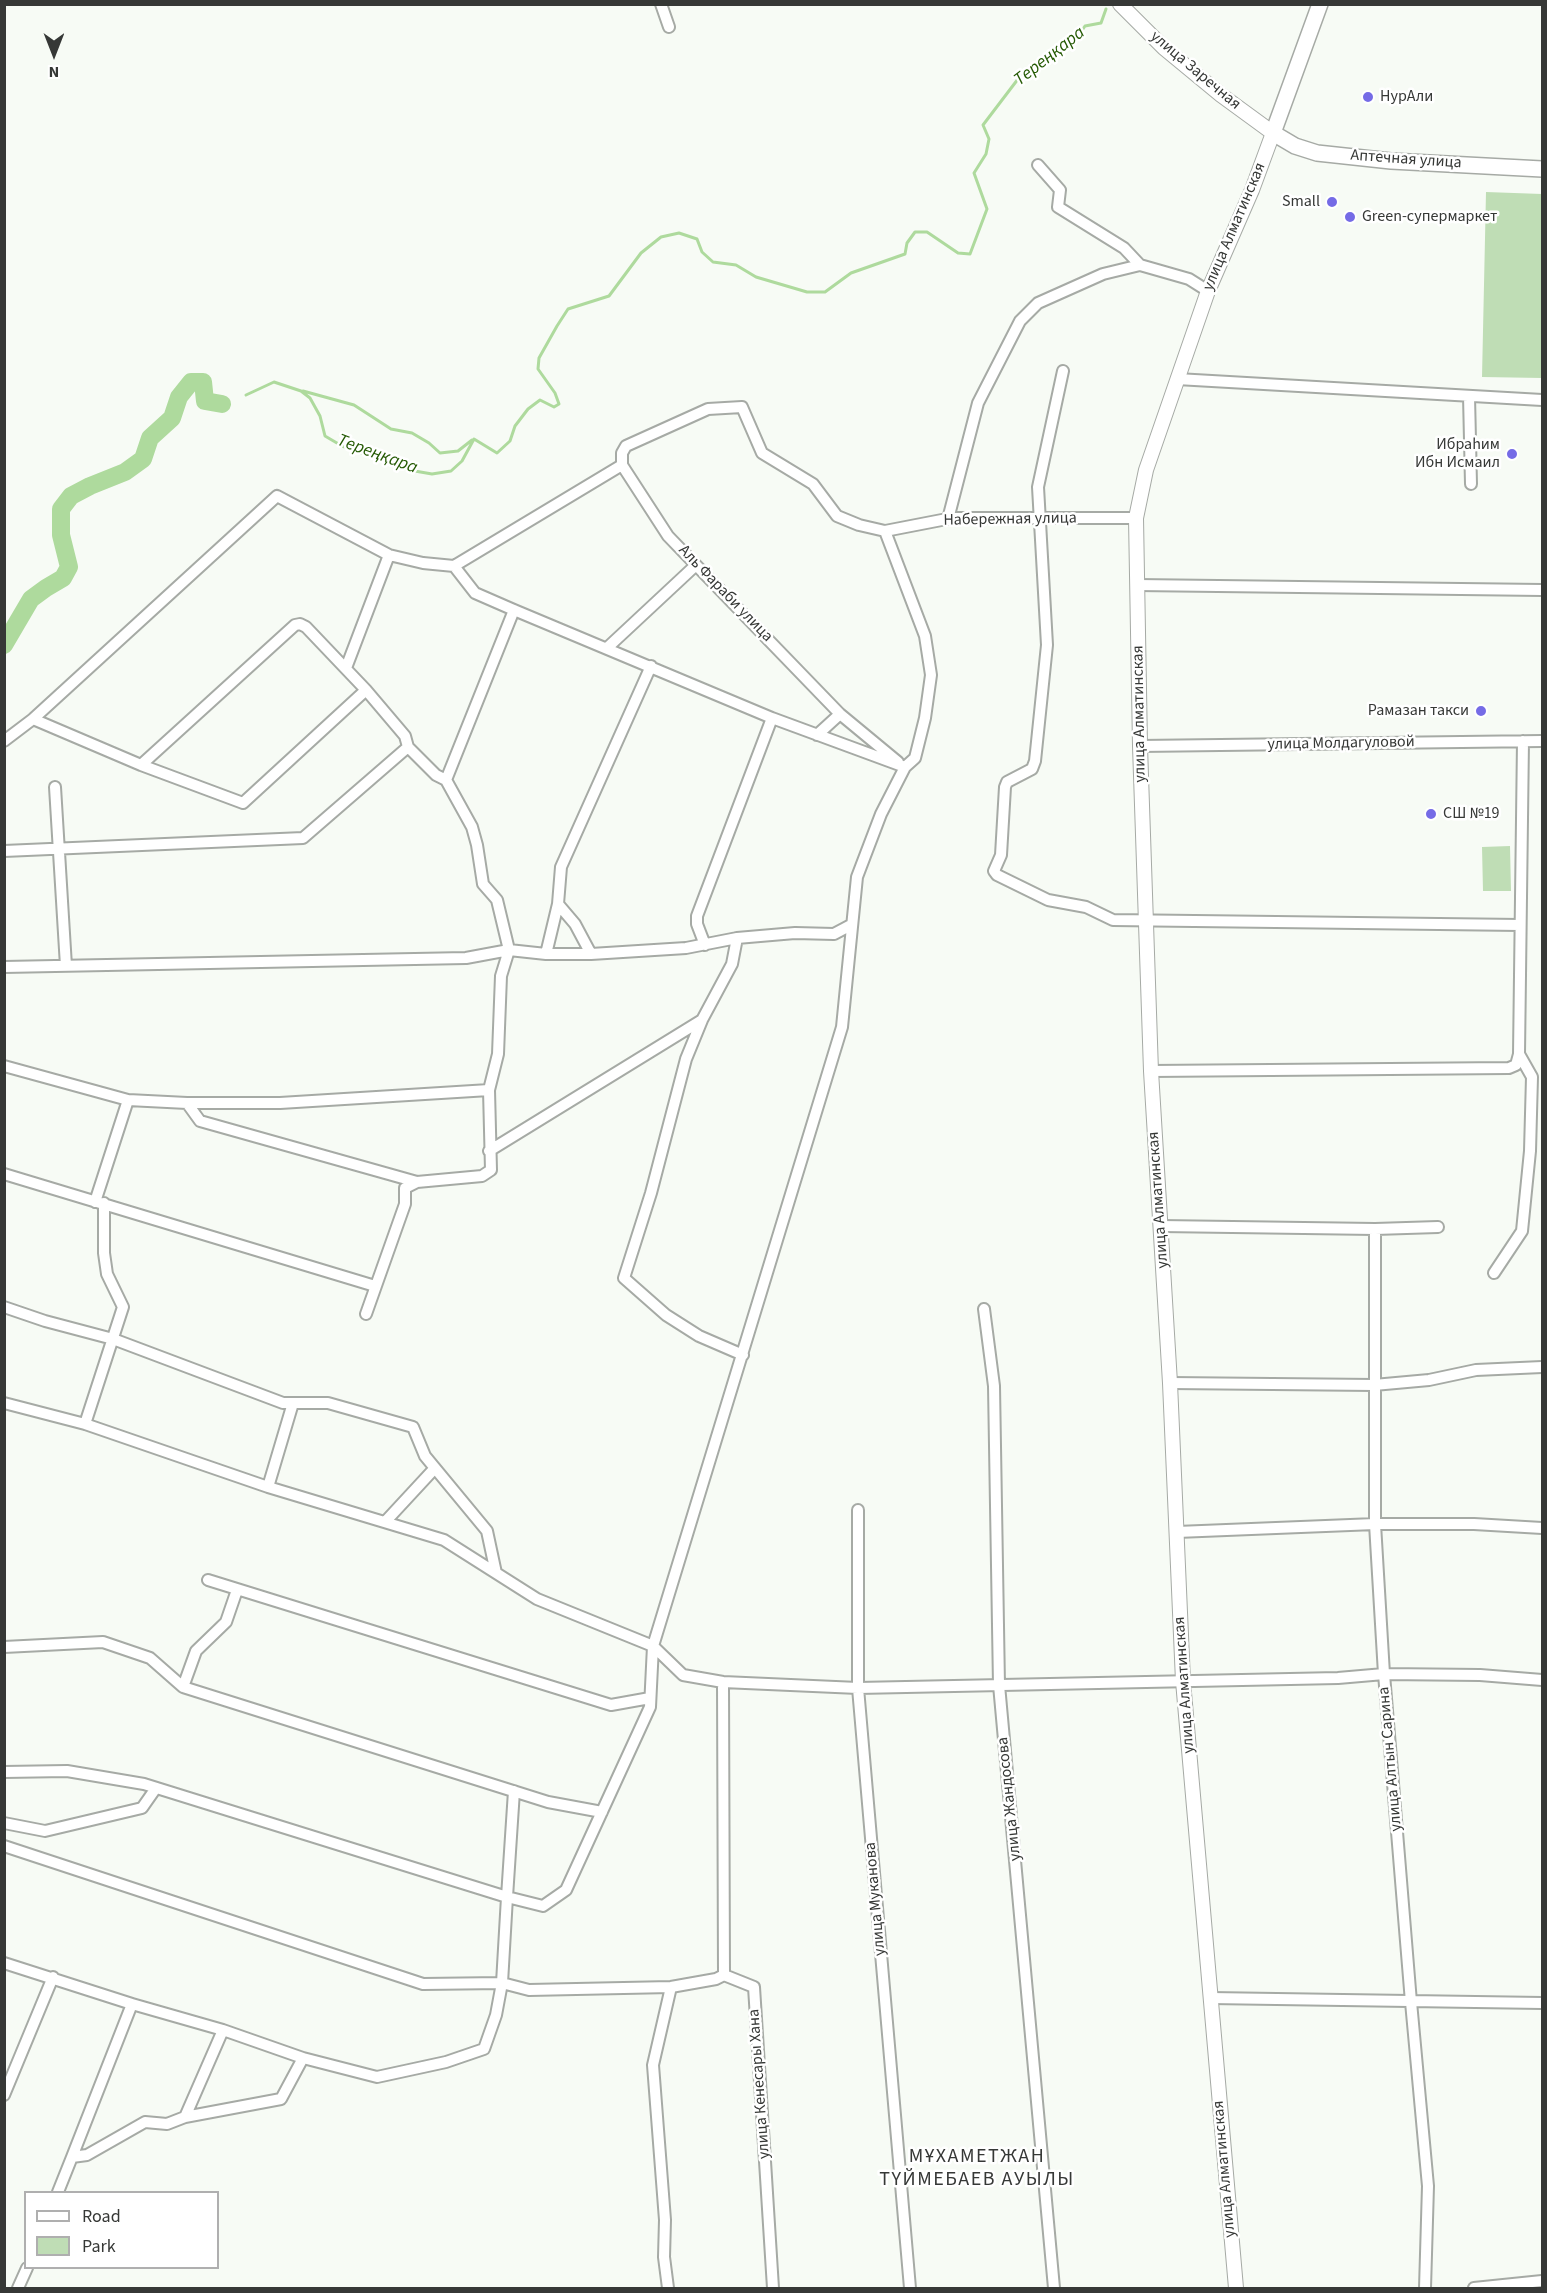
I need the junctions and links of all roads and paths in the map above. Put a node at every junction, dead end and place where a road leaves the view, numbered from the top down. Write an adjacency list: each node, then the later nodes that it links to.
1 (662, 4): 4 (street)
2 (1120, 4): 5 (street, улица Заречная)
3 (1320, 4): 5 (main road)
4 (669, 27)
5 (1273, 133): 7 (main road, Аптечная улица); 9 (street, улица Алматинская)
6 (1038, 165): 8 (street)
7 (1542, 169)
8 (1140, 265): 9 (street); 18 (street)
9 (1208, 291): 11 (street, улица Алматинская)
10 (1063, 370): 16 (street)
11 (1177, 379): 12 (street); 17 (street, улица Алматинская)
12 (1469, 396): 13 (street); 15 (street)
13 (1542, 400)
14 (622, 465): 19 (street, Набережная улица); 21 (street, Аль Фараби улица); 22 (street, Набережная улица)
15 (1471, 484)
16 (1038, 518): 17 (street, Набережная улица); 18 (street, Набережная улица); 46 (street)
17 (1136, 518): 23 (street, улица Алматинская)
18 (948, 519): 19 (street, Набережная улица)
19 (885, 531): 40 (street)
20 (389, 555): 22 (street); 28 (street); 32 (street)
21 (696, 565): 26 (street); 30 (street, Аль Фараби улица)
22 (454, 566): 25 (street)
23 (1137, 585): 24 (street); 37 (street, улица Алматинская)
24 (1542, 590)
25 (514, 610): 26 (street); 41 (street)
26 (607, 648): 27 (street)
27 (651, 666): 31 (street); 45 (street)
28 (346, 668): 29 (street); 39 (street)
29 (366, 690): 38 (street); 39 (street)
30 (840, 714): 33 (street); 40 (street, Аль Фараби улица)
31 (772, 718): 33 (street); 50 (street)
32 (33, 719): 34 (street); 39 (street)
33 (817, 735): 40 (street)
34 (4, 741)
35 (1523, 741): 36 (street, улица Молдагуловой); 37 (street, улица Молдагуловой); 48 (street)
36 (1542, 741)
37 (1140, 746): 46 (street, улица Алматинская)
38 (408, 747): 41 (street); 43 (street)
39 (141, 765)
40 (904, 767): 47 (street)
41 (446, 780): 51 (street)
42 (55, 787): 43 (street)
43 (58, 849): 44 (street); 54 (street)
44 (4, 851)
45 (558, 904): 52 (street); 53 (street)
46 (1146, 920): 48 (street); 59 (street, улица Алматинская)
47 (851, 925): 49 (street); 78 (street)
48 (1520, 925): 57 (street)
49 (737, 938): 50 (street); 56 (street)
50 (705, 945): 53 (street)
51 (509, 950): 52 (street); 54 (street); 60 (street)
52 (546, 954): 53 (street)
53 (591, 954)
54 (66, 966): 55 (street)
55 (4, 967)
56 (702, 1020): 64 (street); 78 (street)
57 (1519, 1054): 59 (street); 65 (street)
58 (4, 1066): 61 (street)
59 (1151, 1071): 69 (street, улица Алматинская)
60 (489, 1090): 62 (street); 64 (street)
61 (128, 1100): 62 (street); 68 (street)
62 (187, 1103): 67 (street)
63 (1542, 1150): 65 (street)
64 (489, 1151): 67 (street)
65 (1530, 1151): 72 (street)
66 (4, 1174): 68 (street)
67 (417, 1182): 73 (street)
68 (99, 1202): 73 (street); 77 (street)
69 (1161, 1226): 71 (street); 80 (street, улица Алматинская)
70 (1438, 1227): 71 (street)
71 (1375, 1229): 81 (street, улица Алтын Сарина)
72 (1494, 1273)
73 (375, 1286): 76 (street)
74 (4, 1307): 77 (street)
75 (984, 1309): 101 (street, улица Жандосова)
76 (366, 1314)
77 (113, 1339): 83 (street); 84 (street)
78 (743, 1355): 95 (street)
79 (1542, 1367): 81 (street)
80 (1170, 1383): 81 (street); 91 (street, улица Алматинская)
81 (1374, 1385): 89 (street, улица Алтын Сарина)
82 (4, 1403): 84 (street)
83 (293, 1403): 85 (street); 86 (street)
84 (85, 1424): 86 (street)
85 (435, 1468): 88 (street); 92 (street)
86 (268, 1487): 88 (street)
87 (858, 1510): 103 (street, улица Муканова)
88 (385, 1522): 92 (street)
89 (1375, 1524): 90 (street); 91 (street); 97 (street, улица Алтын Сарина)
90 (1542, 1528)
91 (1177, 1532): 99 (street, улица Алматинская)
92 (496, 1573): 95 (street)
93 (208, 1580): 94 (street)
94 (237, 1590): 102 (street); 104 (street)
95 (653, 1646): 100 (street); 104 (street)
96 (4, 1647): 102 (street)
97 (1384, 1674): 98 (street); 99 (street); 118 (street, улица Алтын Сарина)
98 (1542, 1680)
99 (1183, 1681): 101 (street); 117 (street, улица Алматинская)
100 (723, 1682): 103 (street); 113 (street)
101 (999, 1685): 103 (street); 133 (street, улица Жандосова)
102 (183, 1687): 107 (street)
103 (858, 1688): 132 (street, улица Муканова)
104 (650, 1698): 108 (street)
105 (4, 1772): 106 (street)
106 (156, 1788): 109 (street); 111 (street)
107 (514, 1791): 108 (street); 111 (street)
108 (602, 1812): 111 (street)
109 (4, 1823)
110 (4, 1846): 115 (street)
111 (507, 1897): 115 (street)
112 (4, 1963): 114 (street)
113 (724, 1975): 116 (street); 131 (street, улица Кенесары Хана)
114 (53, 1977): 120 (street); 123 (street)
115 (502, 1983): 116 (street); 122 (street)
116 (671, 1987): 130 (street)
117 (1210, 1998): 118 (street); 134 (street, улица Алматинская)
118 (1411, 2002): 119 (street); 135 (street, улица Алтын Сарина)
119 (1542, 2003)
120 (132, 2004): 121 (street); 125 (street)
121 (223, 2030): 122 (street); 124 (street)
122 (303, 2058): 124 (street)
123 (4, 2095)
124 (184, 2117): 125 (street)
125 (72, 2157): 126 (street)
126 (59, 2191)
127 (27, 2269): 129 (street)
128 (1542, 2281): 136 (street)
129 (18, 2289)
130 (668, 2289)
131 (773, 2289)
132 (910, 2289)
133 (1054, 2289)
134 (1236, 2289)
135 (1425, 2289)
136 (1474, 2289)

